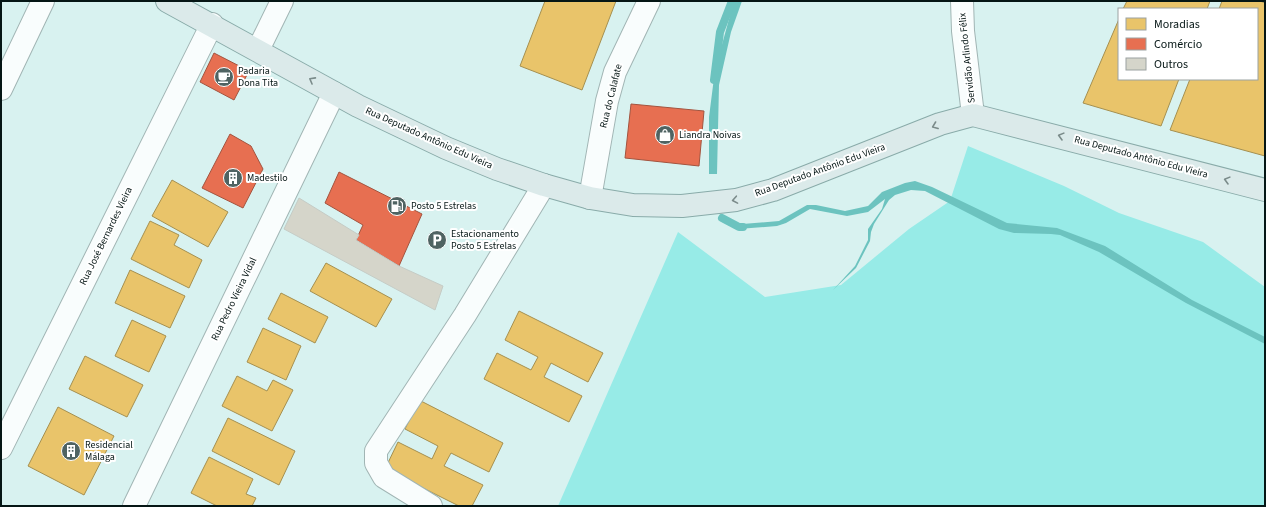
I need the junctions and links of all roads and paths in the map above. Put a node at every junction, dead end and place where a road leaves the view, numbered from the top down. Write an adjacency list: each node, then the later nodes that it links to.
1 (42, 1): 8 (street)
2 (167, 1): 6 (main road, Rua Deputado Antônio Edu Vieira)
3 (282, 1): 7 (street)
4 (649, 1): 13 (street, Rua do Calafate)
5 (962, 1): 10 (street, Servidão Arlindo Félix)
6 (212, 24): 7 (main road, Rua Deputado Antônio Edu Vieira); 14 (street, Rua José Bernardes Vieira)
7 (258, 50): 9 (main road, Rua Deputado Antônio Edu Vieira, one-way to 7)
8 (1, 89)
9 (334, 92): 11 (main road, Rua Deputado Antônio Edu Vieira); 15 (street, Rua Pedro Vieira Vidal)
10 (973, 115): 12 (main road, Rua Deputado Antônio Edu Vieira, one-way to 10); 13 (main road, Rua Deputado Antônio Edu Vieira, one-way to 13)
11 (544, 185): 13 (main road, Rua Deputado Antônio Edu Vieira); 16 (street)
12 (1265, 190)
13 (590, 198)
14 (1, 448)
15 (134, 506)
16 (431, 506)

